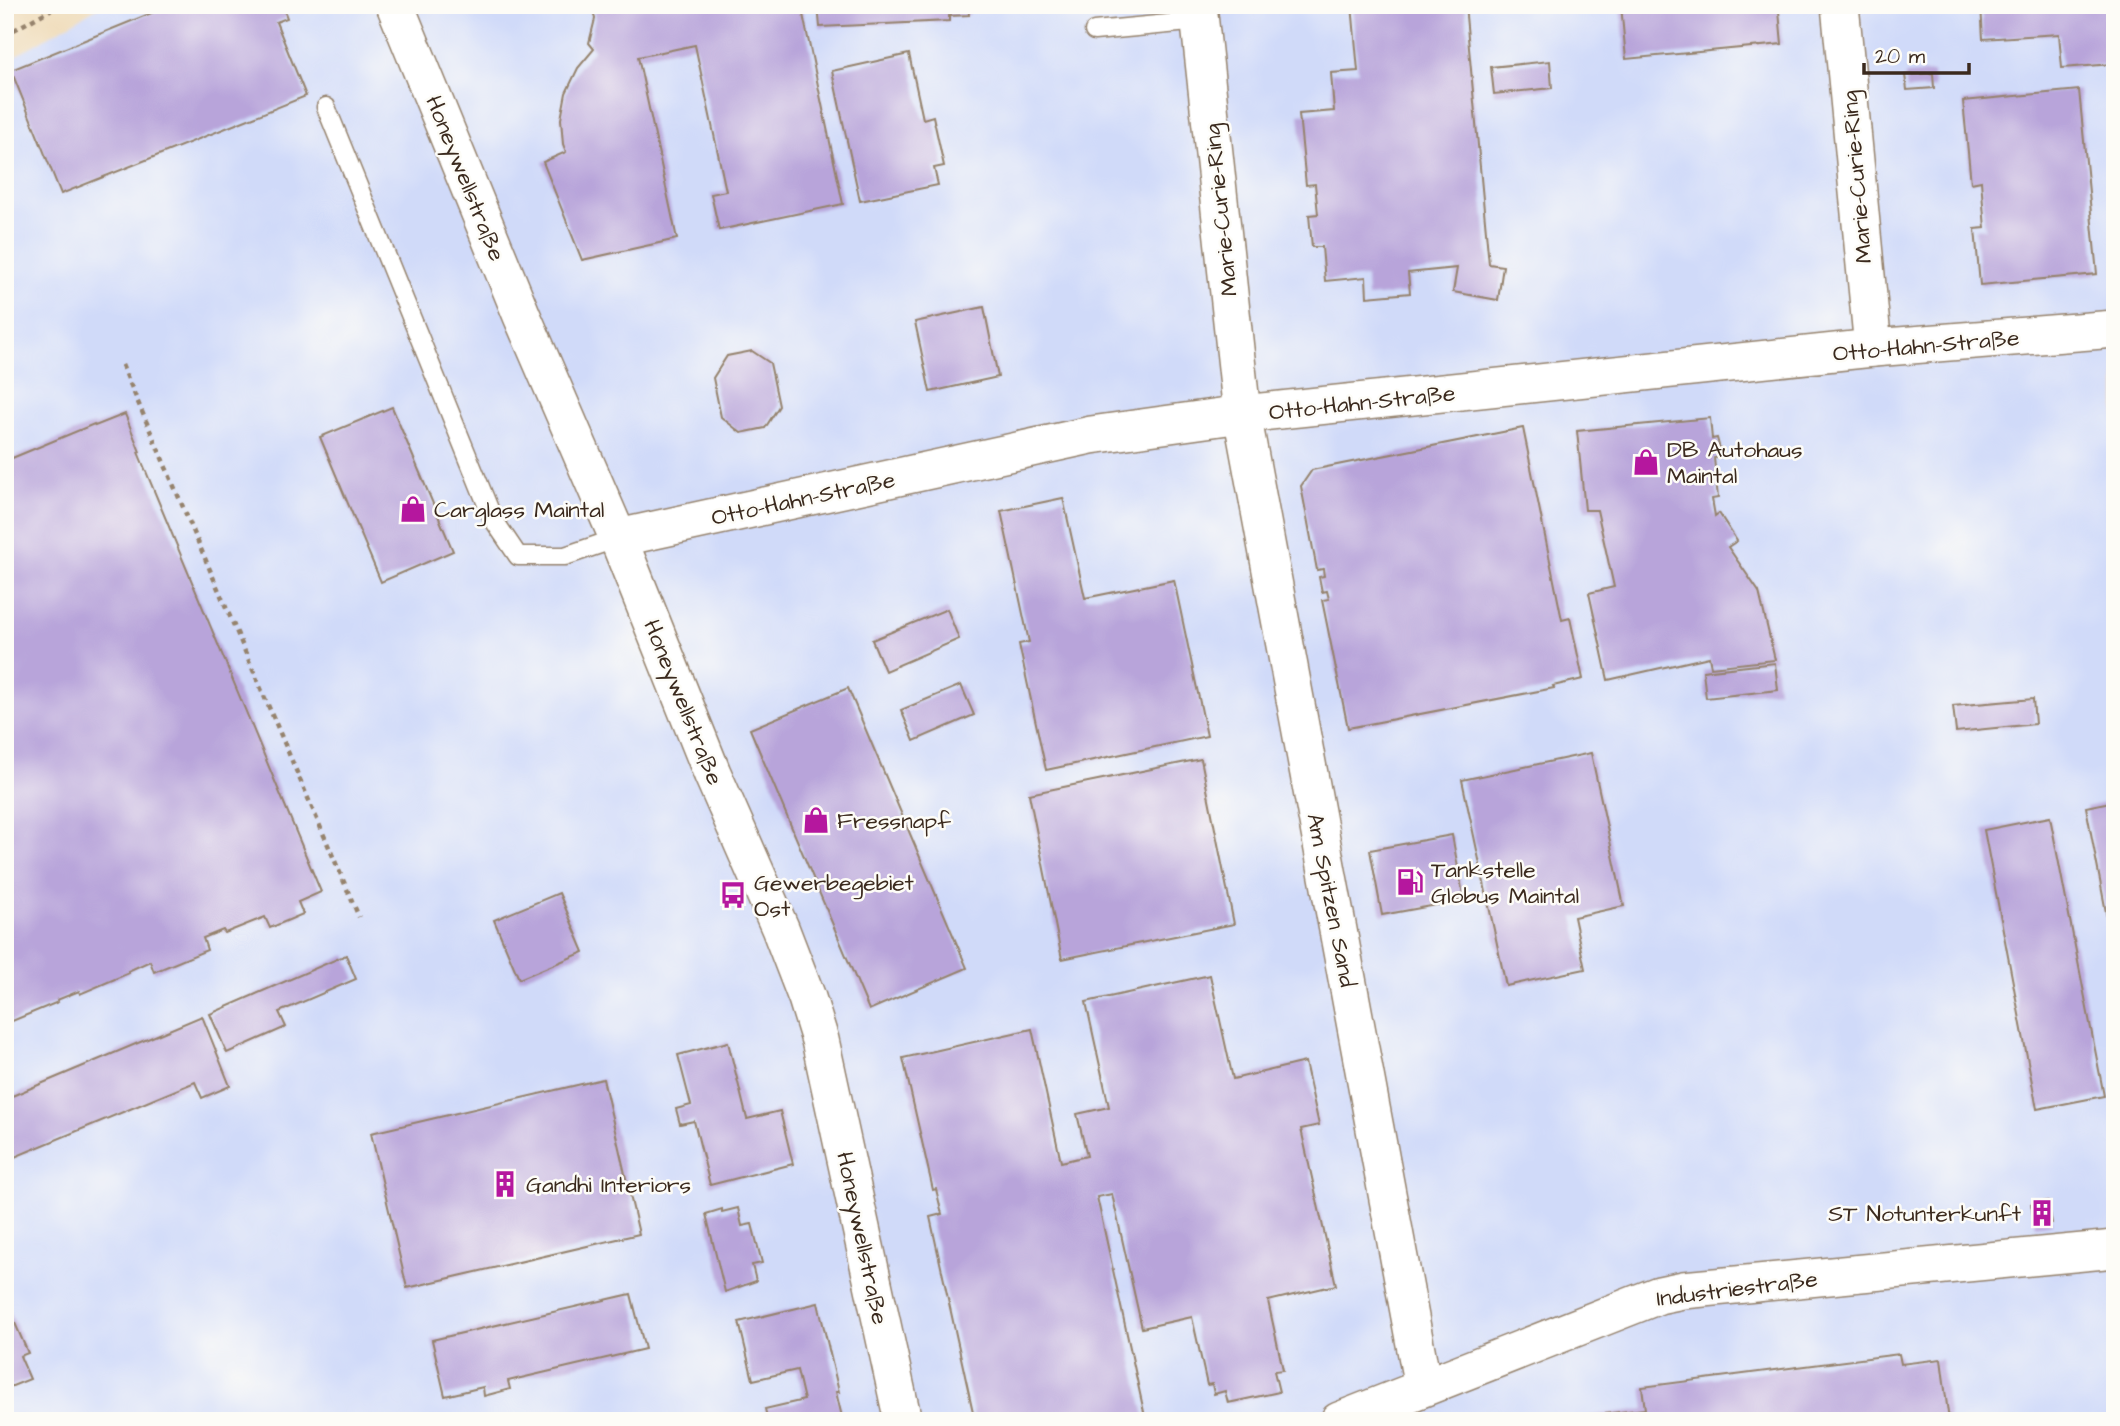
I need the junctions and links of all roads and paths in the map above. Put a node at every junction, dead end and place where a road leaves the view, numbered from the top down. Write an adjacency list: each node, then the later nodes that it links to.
1 (59, 5): 6 (path)
2 (395, 5): 12 (street, Honeywellstraße)
3 (1840, 5): 9 (street, Marie-Curie-Ring)
4 (1199, 13): 5 (lane); 11 (street, Marie-Curie-Ring)
5 (1094, 31)
6 (5, 35)
7 (326, 107): 12 (lane)
8 (2115, 328): 9 (street, Otto-Hahn-Straße)
9 (1872, 348): 11 (street, Otto-Hahn-Straße)
10 (122, 365): 13 (path)
11 (1242, 414): 12 (street, Otto-Hahn-Straße); 15 (street, Am Spitzen Sand)
12 (618, 538): 16 (street, Honeywellstraße)
13 (359, 917)
14 (2115, 1250): 15 (street, Industriestraße)
15 (1423, 1387): 17 (street, Industriestraße)
16 (903, 1421)
17 (1339, 1421)

